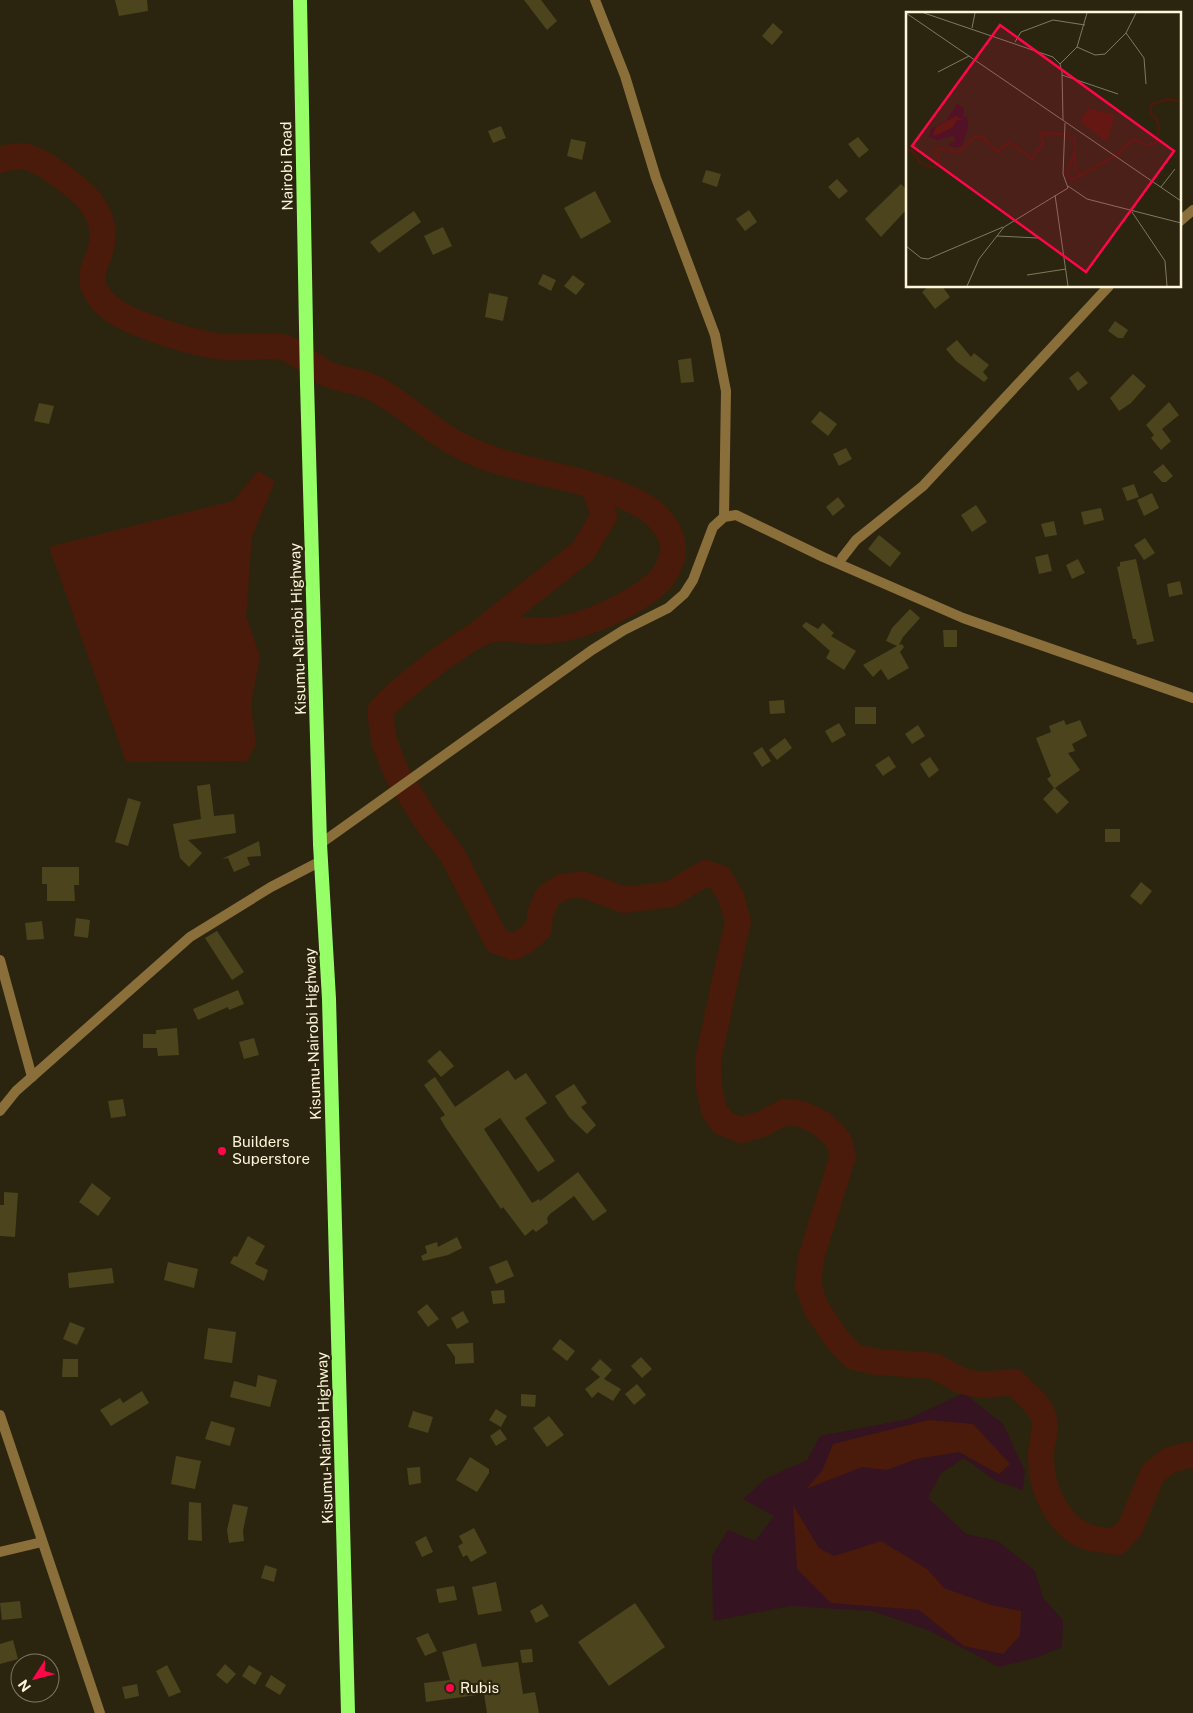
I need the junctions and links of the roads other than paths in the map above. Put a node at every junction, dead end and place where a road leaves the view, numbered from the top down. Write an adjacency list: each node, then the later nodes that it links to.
1 (300, 0): 6 (highway, Nairobi Road)
2 (595, 0): 7 (street)
3 (1193, 210): 4 (street)
4 (1180, 221)
5 (1107, 288): 8 (street)
6 (307, 383): 10 (highway, Kisumu-Nairobi Highway)
7 (724, 517): 9 (street); 10 (street)
8 (842, 558)
9 (1193, 698)
10 (320, 844): 11 (highway, Kisumu-Nairobi Highway)
11 (321, 861): 13 (street); 19 (highway, Kisumu-Nairobi Highway)
12 (0, 960): 13 (street)
13 (32, 1077): 14 (street)
14 (0, 1111)
15 (0, 1415): 16 (street)
16 (42, 1542): 17 (street); 18 (street)
17 (0, 1552)
18 (100, 1713)
19 (348, 1713)

